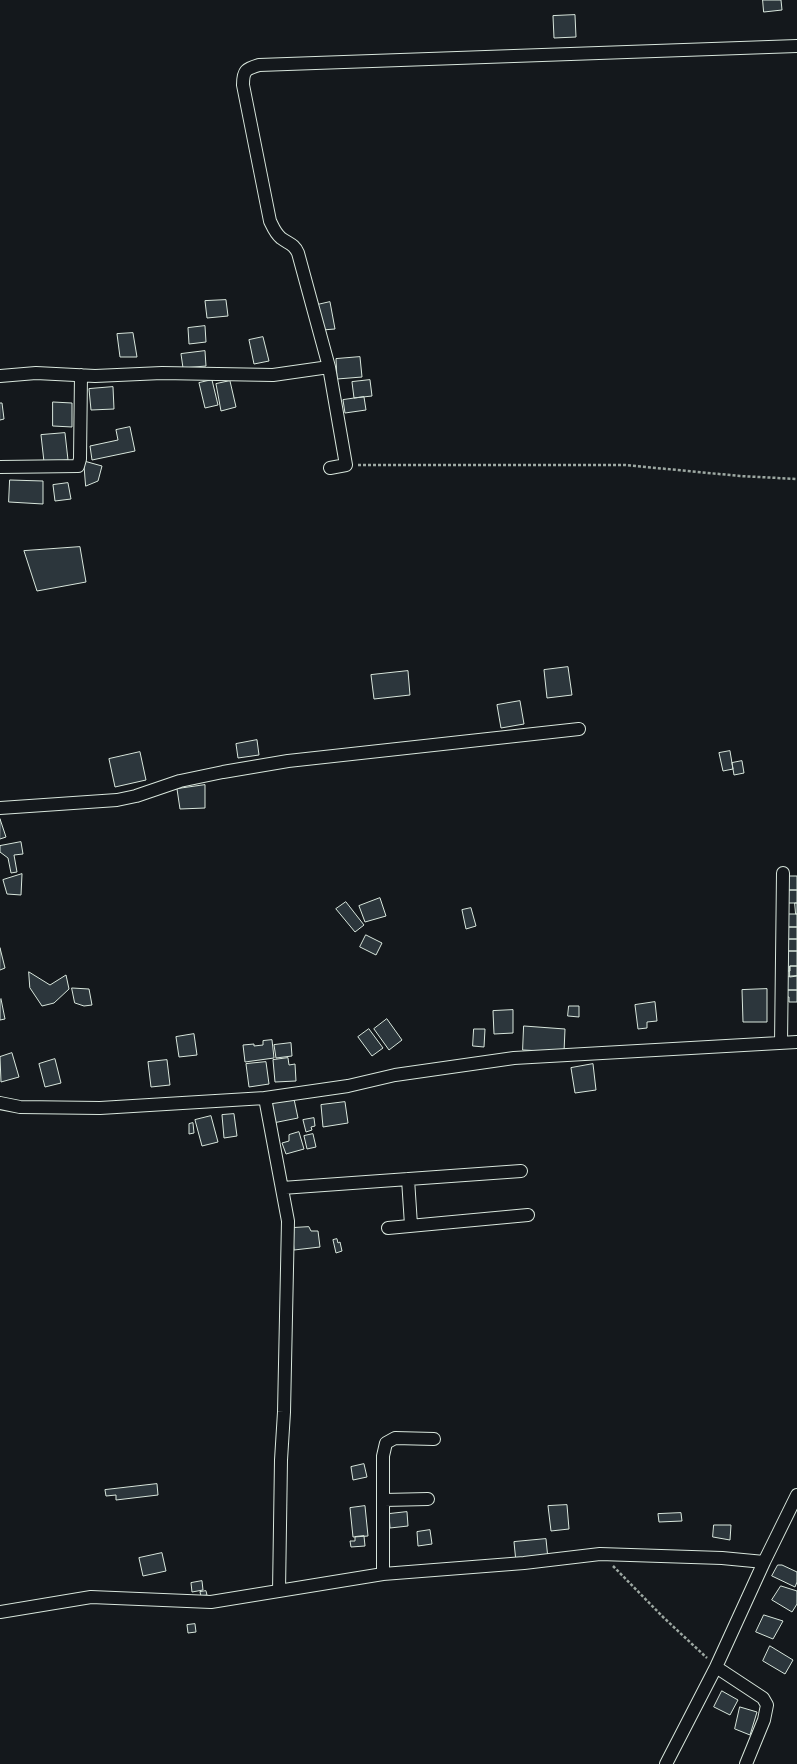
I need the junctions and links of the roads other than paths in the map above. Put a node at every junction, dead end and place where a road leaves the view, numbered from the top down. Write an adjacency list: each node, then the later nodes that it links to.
1 (797, 46): 2 (street)
2 (329, 367): 3 (street); 6 (street)
3 (81, 375): 4 (street); 5 (street)
4 (0, 376)
5 (0, 467)
6 (330, 468)
7 (579, 729): 8 (street)
8 (0, 808)
9 (783, 874): 11 (street)
10 (797, 1042): 11 (street)
11 (781, 1043): 12 (street)
12 (265, 1098): 13 (street); 16 (street)
13 (0, 1103)
14 (521, 1171): 15 (street)
15 (408, 1179): 16 (street); 18 (street)
16 (282, 1188): 26 (street)
17 (528, 1214): 18 (street)
18 (411, 1225): 19 (street)
19 (388, 1228)
20 (434, 1439): 22 (street)
21 (797, 1495): 24 (street)
22 (384, 1500): 23 (street); 25 (street)
23 (428, 1500)
24 (764, 1562): 25 (street); 28 (street)
25 (383, 1574): 26 (street)
26 (279, 1592): 27 (street)
27 (0, 1612)
28 (716, 1667): 29 (street); 30 (street)
29 (666, 1764)
30 (746, 1764)

